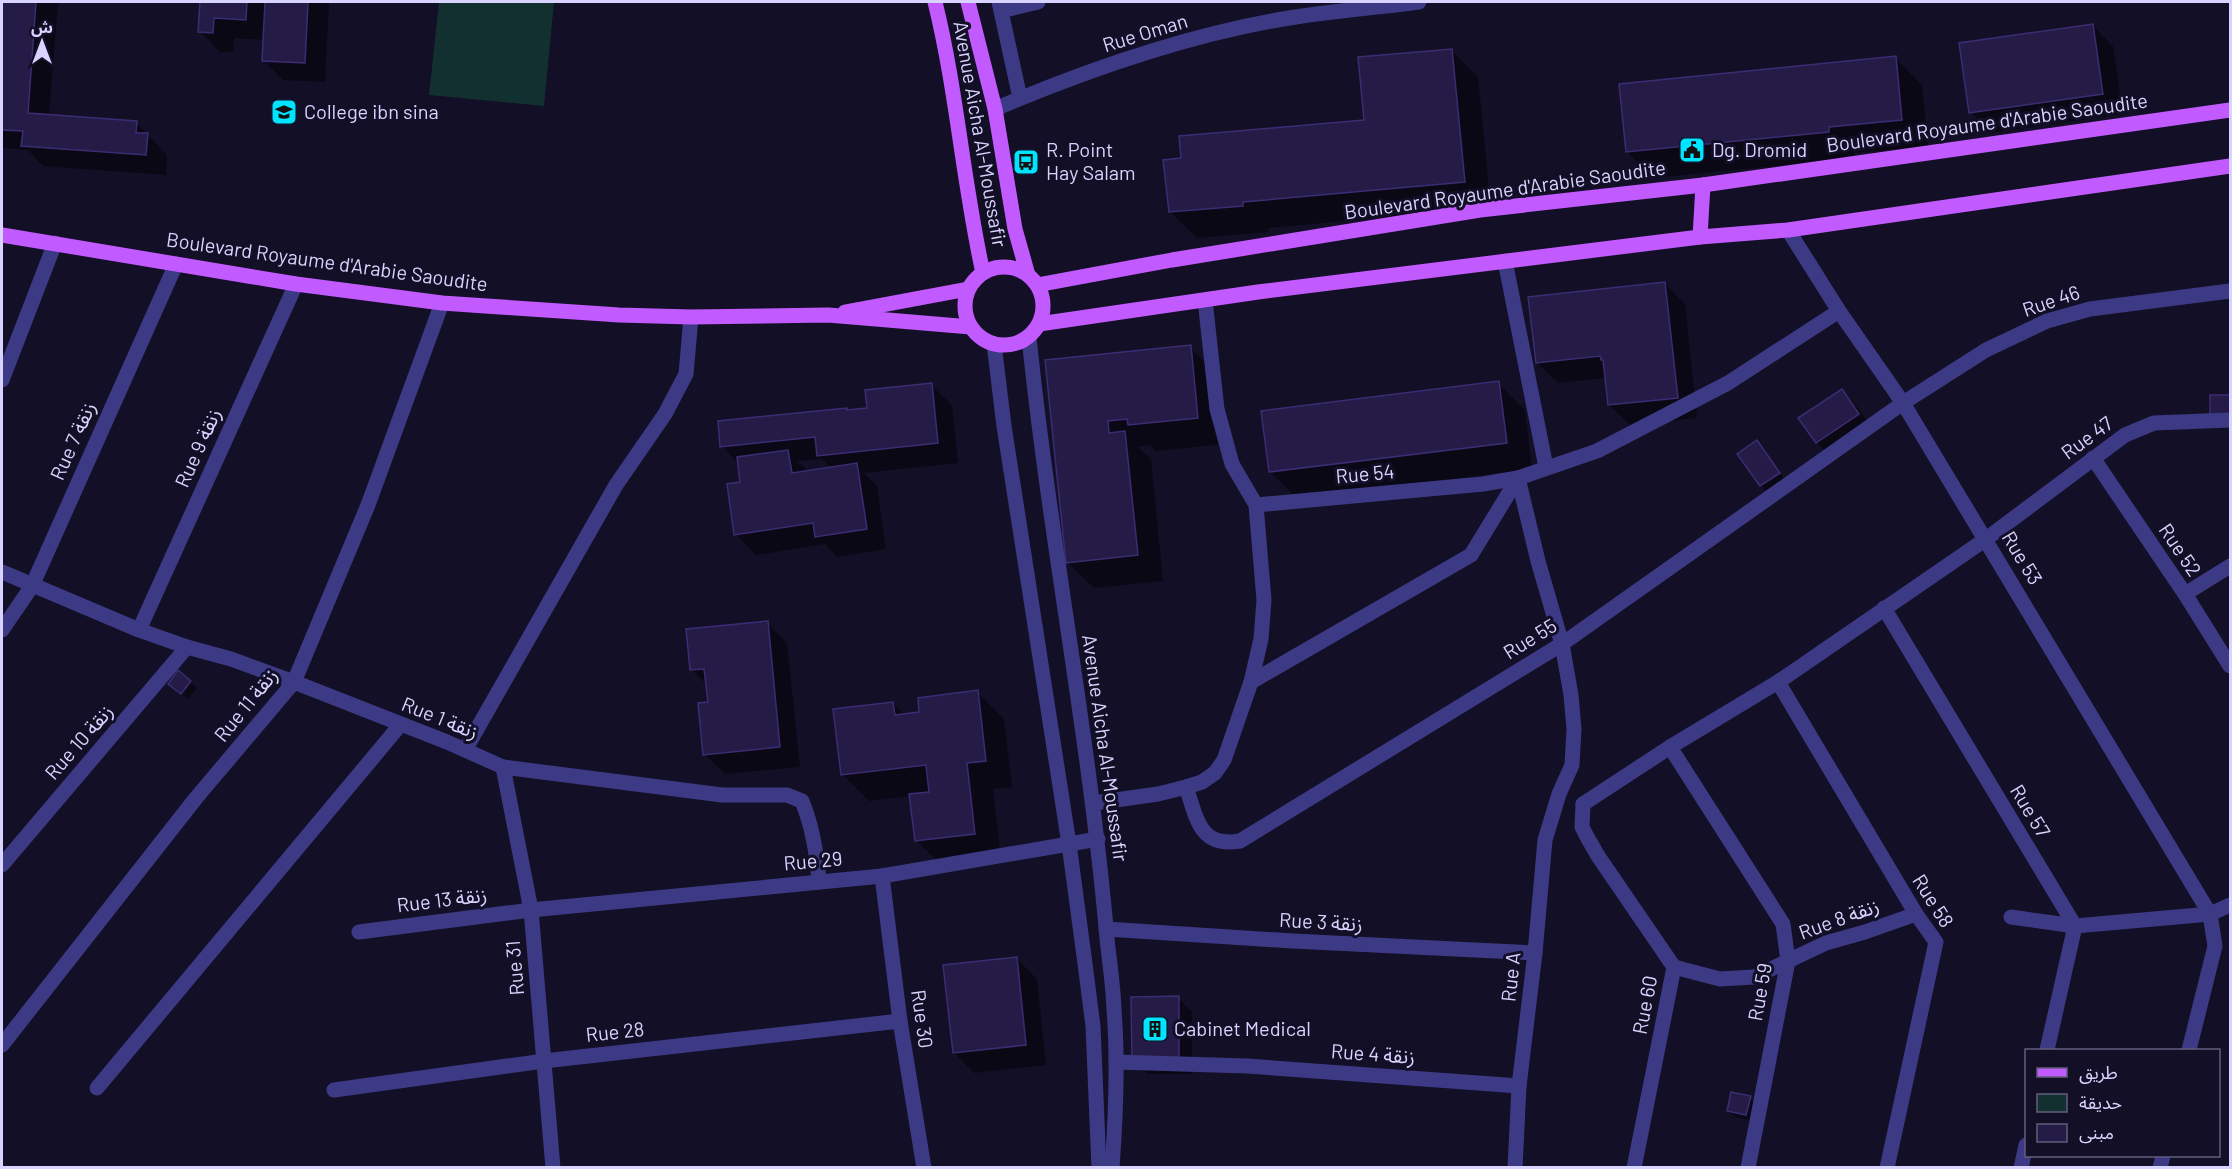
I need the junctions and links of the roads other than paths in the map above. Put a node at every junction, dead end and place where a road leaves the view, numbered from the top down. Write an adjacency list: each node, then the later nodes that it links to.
1 (935, 2): 17 (main road, Avenue Aicha Al-Moussafir)
2 (968, 2): 7 (main road, Avenue Aicha Al-Moussafir)
3 (1038, 2): 5 (street)
4 (1419, 2): 6 (street, Rue Oman)
5 (1000, 6): 6 (street)
6 (1020, 99): 7 (street, Rue Oman)
7 (995, 109): 18 (main road, Avenue Aicha Al-Moussafir)
8 (2230, 110): 10 (main road, Boulevard Royaume d'Arabie Saoudite)
9 (2230, 166): 11 (main road)
10 (1703, 185): 13 (main road); 18 (main road, Boulevard Royaume d'Arabie Saoudite)
11 (1788, 230): 13 (main road); 24 (street, Rue 53)
12 (2, 235): 14 (main road, Boulevard Royaume d'Arabie Saoudite)
13 (1700, 237): 15 (main road)
14 (55, 243): 16 (main road, Boulevard Royaume d'Arabie Saoudite); 31 (street)
15 (1505, 261): 22 (main road); 35 (street)
16 (176, 264): 19 (main road, Boulevard Royaume d'Arabie Saoudite); 41 (street, Rue 7 زنقة)
17 (983, 273): 18 (main road); 20 (main road)
18 (1032, 280): 27 (main road)
19 (296, 284): 23 (main road, Boulevard Royaume d'Arabie Saoudite); 45 (street, Rue 9 زنقة)
20 (968, 289): 25 (main road, Boulevard Royaume d'Arabie Saoudite); 28 (main road)
21 (2230, 291): 32 (street, Rue 46)
22 (1205, 300): 27 (main road); 37 (street)
23 (442, 303): 26 (main road, Boulevard Royaume d'Arabie Saoudite); 49 (street, Rue 11 زنقة)
24 (1839, 311): 32 (street, Rue 53); 35 (street, Rue 54)
25 (828, 315): 26 (main road, Boulevard Royaume d'Arabie Saoudite); 28 (main road, Boulevard Royaume d'Arabie Saoudite)
26 (691, 317): 54 (street)
27 (1039, 324): 29 (main road)
28 (970, 327): 30 (main road)
29 (1029, 337): 30 (main road); 58 (street, Avenue Aicha Al-Moussafir)
30 (994, 344): 61 (street)
31 (2, 380)
32 (1903, 403): 38 (street, Rue 53); 46 (street, Rue 55)
33 (2230, 420): 34 (street, Rue 47)
34 (2093, 458): 38 (street, Rue 47); 42 (street, Rue 52)
35 (1546, 467): 36 (street, Rue 54)
36 (1518, 478): 37 (street, Rue 54); 46 (street, Rue A); 50 (street)
37 (1256, 505): 50 (street)
38 (1986, 539): 43 (street, Rue 47); 68 (street, Rue 53)
39 (2230, 566): 42 (street)
40 (2, 572): 41 (street, Rue 1 زنقة)
41 (32, 586): 44 (street, Rue 7 زنقة); 45 (street, Rue 1 زنقة)
42 (2185, 594): 48 (street, Rue 52)
43 (1884, 608): 51 (street, Rue 47); 70 (street, Rue 57)
44 (2, 630)
45 (138, 630): 47 (street, Rue 1 زنقة)
46 (1562, 644): 56 (street, Rue 55); 57 (street, Rue A)
47 (188, 647): 49 (street, Rue 1 زنقة); 62 (street, Rue 10 زنقة)
48 (2230, 666)
49 (294, 682): 52 (street, Rue 1 زنقة); 77 (street, Rue 11 زنقة)
50 (1251, 682): 56 (street)
51 (1778, 682): 53 (street, Rue 47); 67 (street, Rue 58)
52 (400, 724): 54 (street, Rue 1 زنقة); 83 (street)
53 (1670, 747): 59 (street, Rue 47); 74 (street, Rue 59)
54 (465, 750): 55 (street, Rue 1 زنقة)
55 (503, 767): 64 (street, Rue 1 زنقة); 66 (street, Rue 31)
56 (1186, 787): 58 (street)
57 (1559, 794): 59 (street); 73 (street, Rue A)
58 (1094, 803): 60 (street, Avenue Aicha Al-Moussafir)
59 (1583, 804): 75 (street, Rue 60)
60 (1098, 839): 61 (street, Rue 29); 71 (street, Avenue Aicha Al-Moussafir)
61 (1069, 844): 63 (street, Rue 29); 88 (street)
62 (2, 865)
63 (882, 876): 64 (street, Rue 29); 76 (street, Rue 30)
64 (819, 882): 66 (street, Rue 29)
65 (2230, 905): 68 (street)
66 (531, 910): 72 (street, Rue 13 زنقة); 80 (street, Rue 31)
67 (1916, 914): 74 (street, Rue 8 زنقة); 93 (street, Rue 58)
68 (2210, 914): 70 (street); 79 (street)
69 (2011, 917): 70 (street)
70 (2075, 926): 78 (street)
71 (1106, 929): 73 (street, Rue 3 زنقة); 81 (street, Avenue Aicha Al-Moussafir)
72 (359, 932)
73 (1535, 953): 82 (street, Rue A)
74 (1788, 961): 75 (street, Rue 8 زنقة); 92 (street, Rue 59)
75 (1674, 967): 91 (street, Rue 60)
76 (900, 1021): 80 (street, Rue 28); 87 (street, Rue 30)
77 (2, 1045)
78 (2047, 1049)
79 (2189, 1049)
80 (544, 1060): 84 (street, Rue 28); 86 (street, Rue 31)
81 (1116, 1062): 82 (street, Rue 4 زنقة); 89 (street, Avenue Aicha Al-Moussafir)
82 (1519, 1086): 90 (street, Rue A)
83 (98, 1088)
84 (334, 1090)
85 (2025, 1149): 94 (street)
86 (553, 1167)
87 (924, 1167)
88 (1099, 1167)
89 (1112, 1167)
90 (1515, 1167)
91 (1634, 1167)
92 (1748, 1167)
93 (1887, 1167)
94 (2021, 1167)

